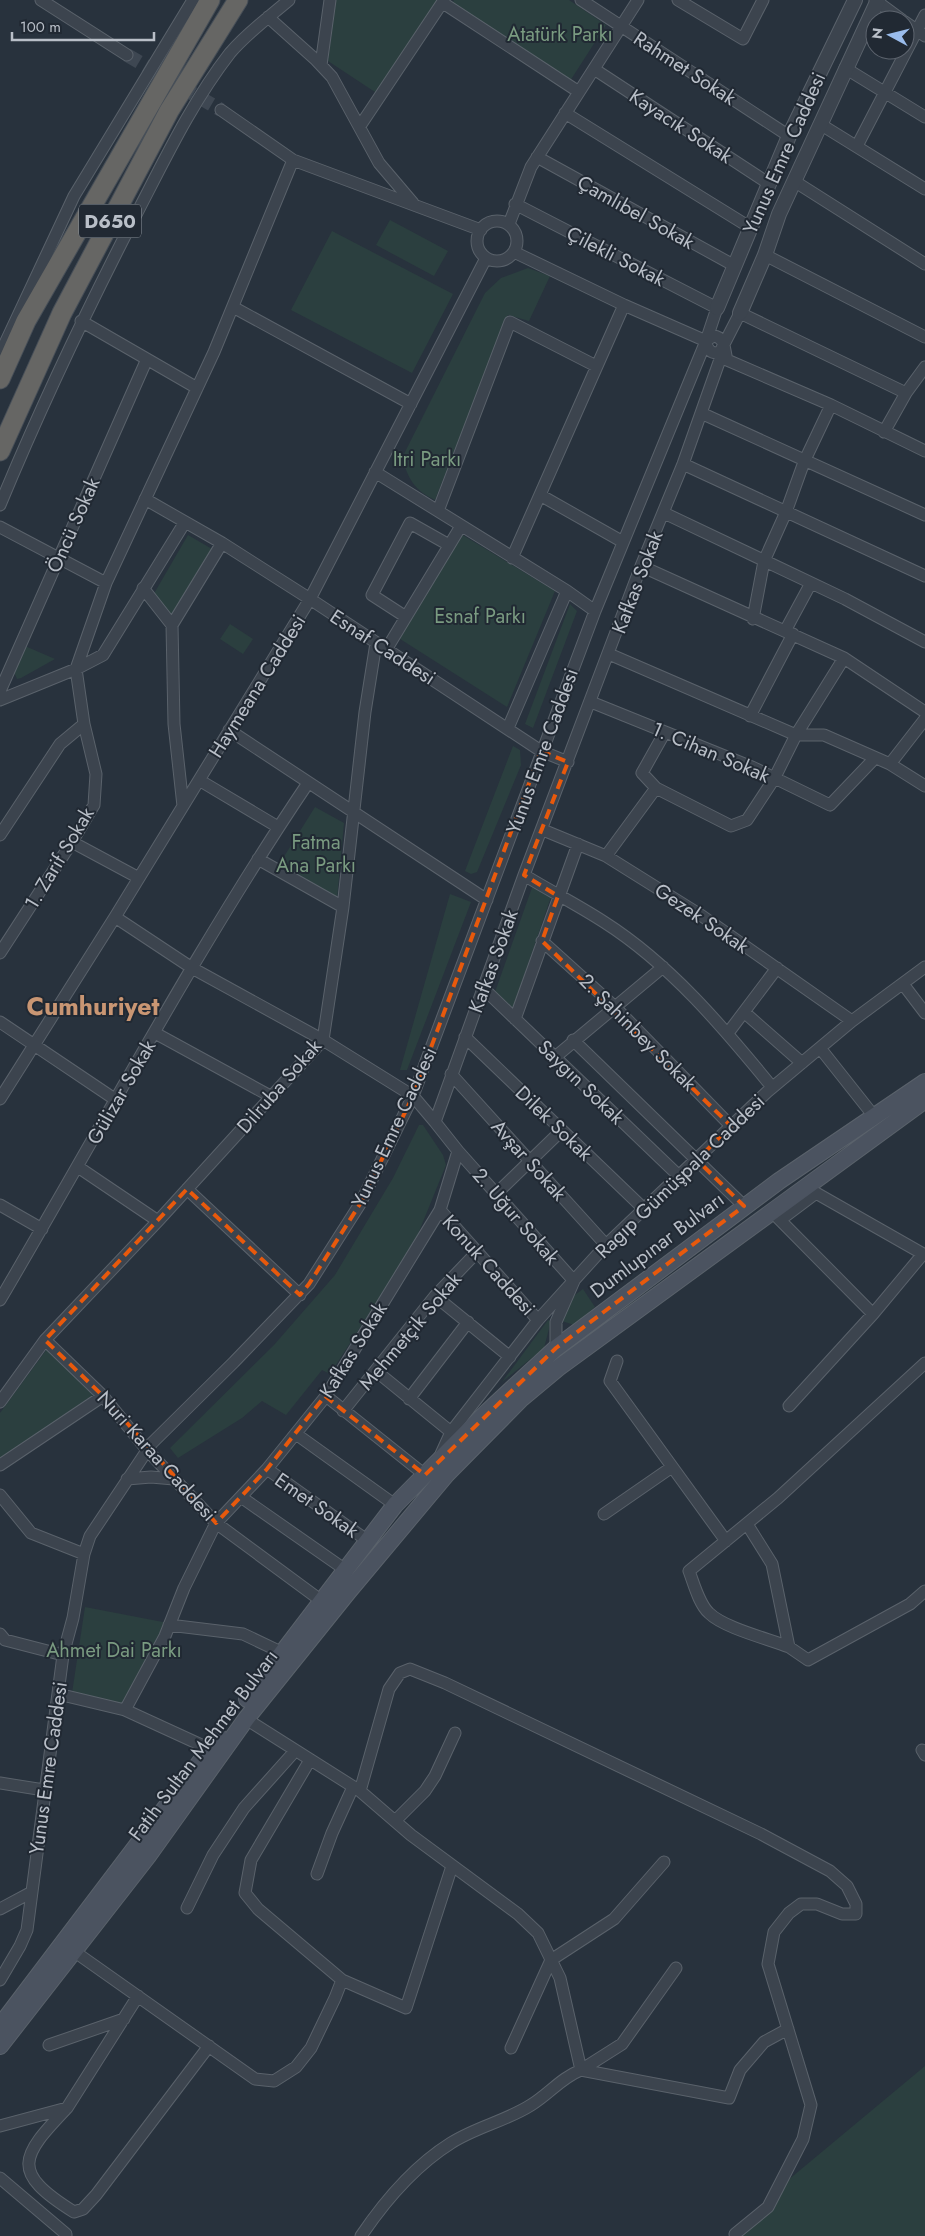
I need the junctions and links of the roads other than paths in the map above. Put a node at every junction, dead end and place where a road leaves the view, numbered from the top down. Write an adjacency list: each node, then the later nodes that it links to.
1 (41, 0): 19 (street)
2 (194, 0): 55 (street)
3 (210, 0): 59 (highway, D650)
4 (238, 0): 66 (highway, D650)
5 (289, 0): 16 (street)
6 (330, 0): 20 (street)
7 (581, 0): 17 (street, Rahmet Sokak)
8 (638, 0): 17 (street)
9 (678, 0): 10 (street)
10 (763, 0)
11 (855, 0): 30 (street, Yunus Emre Caddesi)
12 (444, 1): 23 (street); 29 (street)
13 (877, 1): 14 (street); 22 (street)
14 (889, 10)
15 (925, 15): 18 (street)
16 (268, 17): 20 (street); 51 (street)
17 (621, 26): 21 (street); 30 (street, Rahmet Sokak)
18 (921, 33): 24 (street)
19 (127, 55)
20 (321, 65): 29 (street)
21 (594, 68): 23 (street); 35 (street, Kayacık Sokak)
22 (845, 68): 24 (street); 28 (street)
23 (579, 92): 26 (street)
24 (886, 92): 27 (street); 31 (street)
25 (220, 110): 33 (street)
26 (566, 114): 32 (street); 40 (street)
27 (925, 117)
28 (820, 124): 31 (street); 34 (street)
29 (360, 126): 37 (street)
30 (789, 136): 35 (street, Yunus Emre Caddesi)
31 (857, 146): 36 (street)
32 (537, 157): 38 (street); 46 (street, Çamlıbel Sokak)
33 (293, 160): 37 (street); 48 (street)
34 (794, 181): 43 (street); 45 (street)
35 (768, 183): 40 (street, Yunus Emre Caddesi)
36 (925, 189)
37 (415, 204): 41 (street)
38 (515, 204): 39 (street); 49 (street, Çilekli Sokak)
39 (509, 224): 41 (street); 42 (street)
40 (751, 228): 46 (street, Yunus Emre Caddesi)
41 (481, 230): 44 (street)
42 (514, 252): 44 (street); 47 (street)
43 (765, 255): 50 (street); 52 (street)
44 (486, 258): 62 (street, Haymeana Caddesi)
45 (925, 264)
46 (735, 266): 49 (street, Yunus Emre Caddesi)
47 (624, 305): 53 (street); 57 (street)
48 (233, 307): 60 (street); 62 (street)
49 (717, 308): 53 (street, Yunus Emre Caddesi)
50 (740, 313): 54 (street, Kafkas Sokak); 61 (street)
51 (81, 321): 56 (street); 73 (street)
52 (925, 337)
53 (706, 341): 54 (street); 82 (street, Yunus Emre Caddesi)
54 (724, 348): 63 (street); 64 (street, Kafkas Sokak)
55 (0, 354)
56 (147, 359): 60 (street); 84 (street, Öncü Sokak)
57 (596, 366): 71 (street); 74 (street)
58 (925, 368): 61 (street)
59 (0, 379)
60 (197, 388): 72 (street)
61 (906, 393): 65 (street)
62 (411, 404): 70 (street, Haymeana Caddesi)
63 (830, 405): 65 (street); 68 (street)
64 (700, 413): 68 (street); 69 (street, Kafkas Sokak)
65 (884, 432): 67 (street)
66 (0, 451)
67 (925, 451)
68 (804, 462): 75 (street); 77 (street)
69 (683, 464): 75 (street); 76 (street, Kafkas Sokak)
70 (375, 472): 74 (street); 93 (street, Haymeana Caddesi)
71 (540, 495): 82 (street); 85 (street)
72 (146, 499): 78 (street, Esnaf Caddesi); 89 (street)
73 (0, 505)
74 (438, 511): 79 (street)
75 (786, 512): 86 (street); 88 (street)
76 (664, 513): 86 (street); 87 (street, Kafkas Sokak)
77 (925, 515)
78 (185, 522): 81 (street, Esnaf Caddesi); 91 (street)
79 (461, 526): 83 (street); 85 (street)
80 (0, 527): 84 (street)
81 (222, 542): 93 (street, Esnaf Caddesi); 97 (street)
82 (623, 542): 94 (street, Yunus Emre Caddesi)
83 (450, 545): 95 (street); 95 (street)
84 (58, 556): 89 (street); 105 (street, Öncü Sokak)
85 (512, 558): 92 (street)
86 (764, 561): 90 (street); 96 (street)
87 (641, 566): 96 (street); 102 (street, Kafkas Sokak)
88 (925, 576)
89 (106, 583): 104 (street)
90 (811, 583): 98 (street); 99 (street)
91 (143, 588): 97 (street); 104 (street)
92 (567, 592): 94 (street); 112 (street)
93 (310, 599): 100 (street, Esnaf Caddesi); 113 (street, Haymeana Caddesi)
94 (595, 611): 116 (street, Yunus Emre Caddesi)
95 (406, 617): 101 (street)
96 (753, 619): 98 (street)
97 (172, 625): 125 (street)
98 (789, 633): 103 (street); 109 (street)
99 (925, 642)
100 (376, 643): 101 (street, Esnaf Caddesi); 126 (street, Dilruba Sokak)
101 (386, 650): 112 (street, Esnaf Caddesi)
102 (609, 654): 107 (street, Kafkas Sokak); 109 (street)
103 (844, 658): 108 (street); 115 (street)
104 (76, 669): 106 (street); 111 (street, 1. Zarif Sokak)
105 (0, 691)
106 (0, 700)
107 (591, 702): 114 (street, 1. Cihan Sokak); 118 (street, Kafkas Sokak)
108 (925, 712)
109 (750, 716): 115 (street)
110 (925, 719): 119 (street)
111 (84, 724): 129 (street); 130 (street, 1. Zarif Sokak)
112 (508, 728): 116 (street, Esnaf Caddesi)
113 (230, 730): 121 (street, Haymeana Caddesi); 122 (street)
114 (665, 732): 120 (street, 1. Cihan Sokak); 124 (street)
115 (796, 735): 117 (street); 120 (street)
116 (542, 750): 118 (street, Esnaf Caddesi); 137 (street, Yunus Emre Caddesi)
117 (875, 758): 119 (street); 120 (street, 1. Cihan Sokak)
118 (568, 762): 128 (street, Kafkas Sokak)
119 (890, 764): 123 (street)
120 (774, 779): 124 (street)
121 (199, 780): 125 (street, Haymeana Caddesi); 127 (street)
122 (308, 783): 126 (street); 127 (street, Gülizar Sokak)
123 (925, 786)
124 (656, 788): 132 (street)
125 (183, 806): 135 (street, Haymeana Caddesi)
126 (354, 812): 137 (street); 138 (street, Dilruba Sokak)
127 (278, 827): 133 (street, Gülizar Sokak)
128 (543, 830): 131 (street, Gezek Sokak); 134 (street, Kafkas Sokak)
129 (0, 835)
130 (72, 842): 135 (street); 141 (street, 1. Zarif Sokak)
131 (578, 844): 132 (street, Gezek Sokak); 136 (street)
132 (606, 856): 145 (street, Gezek Sokak)
133 (258, 859): 138 (street); 144 (street, Gülizar Sokak)
134 (524, 876): 136 (street); 147 (street, Kafkas Sokak)
135 (139, 878): 139 (street, Haymeana Caddesi)
136 (558, 896): 140 (street); 142 (street)
137 (487, 900): 166 (street, Yunus Emre Caddesi)
138 (343, 907): 157 (street, Dilruba Sokak)
139 (115, 917): 144 (street); 159 (street, Haymeana Caddesi)
140 (542, 941): 148 (street, 2. Şahinbey Sokak); 151 (street)
141 (1, 949)
142 (663, 967): 148 (street); 155 (street)
143 (925, 967): 146 (street, Ragıp Gümüşpala Caddesi)
144 (192, 968): 154 (street, Gülizar Sokak); 157 (street)
145 (777, 968): 149 (street); 152 (street, Gezek Sokak)
146 (903, 984): 150 (street); 152 (street, Ragıp Gümüşpala Caddesi)
147 (483, 988): 151 (street, Saygın Sokak); 156 (street, Kafkas Sokak)
148 (614, 1006): 158 (street); 173 (street, 2. Şahinbey Sokak)
149 (744, 1012): 155 (street); 162 (street)
150 (925, 1014)
151 (515, 1019): 161 (street, Saygın Sokak)
152 (852, 1020): 160 (street, Ragıp Gümüşpala Caddesi)
153 (0, 1022): 159 (street)
154 (155, 1032): 167 (street); 169 (street, Gülizar Sokak)
155 (728, 1033): 165 (street)
156 (465, 1037): 163 (street, Kafkas Sokak); 174 (street, Dilek Sokak)
157 (323, 1040): 166 (street); 167 (street, Dilruba Sokak)
158 (574, 1040): 161 (street); 176 (street)
159 (34, 1045): 168 (street, Haymeana Caddesi); 169 (street)
160 (820, 1048): 162 (street, Ragıp Gümüşpala Caddesi); 171 (street)
161 (554, 1058): 179 (street, Saygın Sokak)
162 (802, 1063): 165 (street, Ragıp Gümüşpala Caddesi)
163 (451, 1074): 172 (street, Kafkas Sokak); 177 (street, Avşar Sokak)
164 (924, 1083): 171 (main road, Dumlupınar Bulvarı)
165 (772, 1087): 173 (street, Ragıp Gümüşpala Caddesi)
166 (413, 1096): 172 (street); 193 (street, Yunus Emre Caddesi)
167 (272, 1097): 180 (street, Dilruba Sokak)
168 (0, 1099)
169 (116, 1100): 178 (street, Gülizar Sokak)
170 (925, 1100): 186 (main road, Dumlupınar Bulvarı)
171 (874, 1115): 183 (main road, Dumlupınar Bulvarı)
172 (435, 1122): 175 (street)
173 (732, 1126): 176 (street, Ragıp Gümüşpala Caddesi)
174 (562, 1130): 177 (street); 184 (street, Dilek Sokak)
175 (458, 1151): 181 (street, 2. Uğur Sokak); 185 (street, Kafkas Sokak)
176 (697, 1160): 179 (street, Ragıp Gümüşpala Caddesi); 183 (street)
177 (530, 1161): 181 (street); 189 (street, Avşar Sokak)
178 (78, 1168): 187 (street); 188 (street, Gülizar Sokak)
179 (679, 1176): 184 (street, Ragıp Gümüşpala Caddesi)
180 (188, 1189): 187 (street, Dilruba Sokak); 193 (street)
181 (496, 1194): 192 (street, 2. Uğur Sokak)
182 (0, 1205): 188 (street)
183 (744, 1206): 200 (main road, Dumlupınar Bulvarı)
184 (644, 1209): 189 (street, Ragıp Gümüşpala Caddesi)
185 (440, 1210): 190 (street, Konuk Caddesi); 208 (street, Kafkas Sokak)
186 (776, 1216): 191 (street); 196 (street); 219 (main road, Dumlupınar Bulvarı)
187 (158, 1221): 199 (street, Dilruba Sokak)
188 (42, 1229): 195 (street, Gülizar Sokak)
189 (606, 1246): 192 (street, Ragıp Gümüşpala Caddesi)
190 (478, 1251): 194 (street, Mehmetçik Sokak); 197 (street, Konuk Caddesi)
191 (924, 1254): 196 (street)
192 (574, 1281): 197 (street, Ragıp Gümüşpala Caddesi); 200 (street)
193 (300, 1294): 215 (street, Yunus Emre Caddesi)
194 (435, 1296): 198 (street); 204 (street, Mehmetçik Sokak)
195 (0, 1300)
196 (872, 1314): 211 (street)
197 (538, 1320): 201 (street, Ragıp Gümüşpala Caddesi)
198 (468, 1322): 201 (street); 209 (street)
199 (45, 1340): 206 (street, Dilruba Sokak); 207 (street, Nuri Karaa Caddesi)
200 (556, 1348): 219 (main road, Dumlupınar Bulvarı)
201 (510, 1357): 213 (street, Ragıp Gümüşpala Caddesi)
202 (617, 1361): 217 (street)
203 (925, 1363): 227 (street)
204 (376, 1371): 209 (street); 212 (street, Mehmetçik Sokak)
205 (0, 1382): 206 (street)
206 (11, 1387): 210 (street, Dilruba Sokak)
207 (103, 1396): 215 (street, Nuri Karaa Caddesi); 216 (street)
208 (326, 1396): 212 (street); 214 (street, Kafkas Sokak)
209 (409, 1399): 213 (street)
210 (0, 1402)
211 (788, 1406)
212 (344, 1411): 219 (street)
213 (451, 1432): 219 (street, Ragıp Gümüşpala Caddesi)
214 (296, 1434): 218 (street, Kafkas Sokak); 224 (street)
215 (147, 1450): 220 (street, Yunus Emre Caddesi); 221 (street, Nuri Karaa Caddesi)
216 (0, 1465)
217 (672, 1467): 225 (street); 228 (street)
218 (267, 1469): 223 (street, Kafkas Sokak); 229 (street, Emet Sokak)
219 (436, 1472): 224 (main road, Fatih Sultan Mehmet Bulvarı); 241 (main road, Fatih Sultan Mehmet Bulvarı)
220 (127, 1479): 221 (street); 230 (street, Yunus Emre Caddesi)
221 (174, 1479): 226 (street, Nuri Karaa Caddesi)
222 (0, 1495): 230 (street)
223 (241, 1497): 226 (street, Kafkas Sokak); 231 (street)
224 (395, 1505): 229 (main road, Fatih Sultan Mehmet Bulvarı)
225 (604, 1514)
226 (216, 1523): 233 (street, Nuri Karaa Caddesi); 234 (street, Kafkas Sokak)
227 (747, 1524): 228 (street); 236 (street)
228 (726, 1540): 236 (street)
229 (368, 1541): 231 (main road, Fatih Sultan Mehmet Bulvarı)
230 (84, 1554): 238 (street, Yunus Emre Caddesi)
231 (347, 1571): 233 (main road, Fatih Sultan Mehmet Bulvarı)
232 (925, 1591): 236 (street)
233 (323, 1602): 237 (main road, Fatih Sultan Mehmet Bulvarı)
234 (169, 1625): 237 (street); 240 (street, Kafkas Sokak)
235 (2, 1640): 238 (street)
236 (789, 1647)
237 (283, 1653): 243 (main road, Fatih Sultan Mehmet Bulvarı)
238 (63, 1656): 239 (street, Yunus Emre Caddesi)
239 (58, 1694): 240 (street); 248 (street, Yunus Emre Caddesi)
240 (125, 1710): 243 (street)
241 (246, 1719): 244 (street); 256 (main road, Fatih Sultan Mehmet Bulvarı)
242 (455, 1733): 249 (street)
243 (210, 1749): 256 (main road, Fatih Sultan Mehmet Bulvarı)
244 (295, 1751): 245 (street); 254 (street)
245 (310, 1760): 247 (street); 261 (street)
246 (0, 1783): 248 (street)
247 (356, 1789): 249 (street); 252 (street); 265 (street)
248 (44, 1790): 253 (street, Yunus Emre Caddesi)
249 (395, 1821): 251 (street)
250 (664, 1862): 257 (street)
251 (452, 1866): 257 (street); 261 (street)
252 (317, 1874)
253 (30, 1893): 255 (street); 258 (street, Yunus Emre Caddesi)
254 (187, 1908)
255 (0, 1909)
256 (69, 1947): 262 (street); 264 (main road, Fatih Sultan Mehmet Bulvarı); 266 (main road, Fatih Sultan Mehmet Bulvarı)
257 (551, 1960): 269 (street); 270 (street)
258 (4, 1963): 260 (street, Yunus Emre Caddesi)
259 (676, 1968): 270 (street)
260 (0, 1980)
261 (342, 1980): 268 (street)
262 (138, 1996): 263 (street); 268 (street)
263 (124, 2019): 267 (street); 271 (street)
264 (0, 2026)
265 (788, 2029): 270 (street); 274 (street)
266 (0, 2046)
267 (49, 2046)
268 (208, 2046): 271 (street)
269 (512, 2048)
270 (581, 2070): 276 (street)
271 (67, 2108): 272 (street)
272 (0, 2126)
273 (1, 2182): 275 (street)
274 (735, 2234)
275 (66, 2236)
276 (361, 2236)

